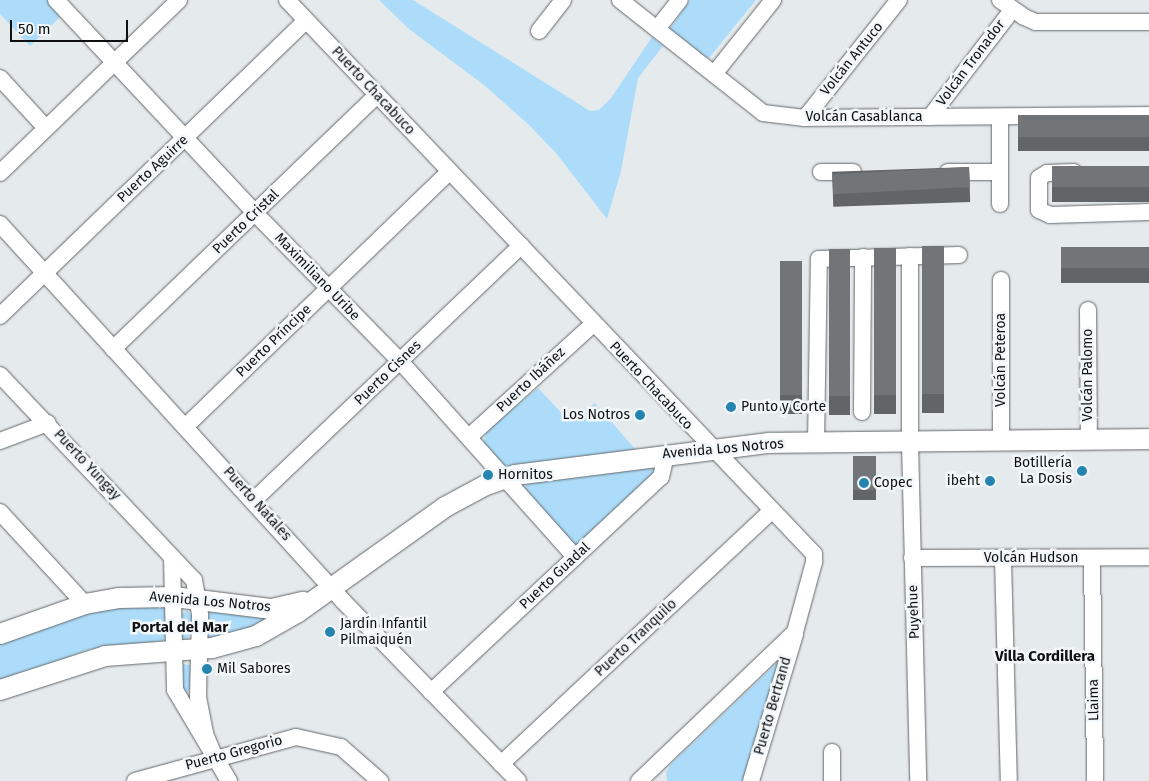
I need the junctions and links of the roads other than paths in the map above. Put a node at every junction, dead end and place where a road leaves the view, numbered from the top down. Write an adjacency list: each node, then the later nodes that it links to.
1 (56, 0): 14 (street, Maximiliano Uribe)
2 (179, 0): 14 (street)
3 (287, 0): 10 (street, Puerto Chacabuco)
4 (563, 0): 13 (street)
5 (620, 0): 12 (street, Volcán Casablanca)
6 (680, 0): 12 (street)
7 (773, 0): 15 (street)
8 (899, 0): 21 (street, Volcán Antuco)
9 (1006, 5): 11 (street); 19 (street, Volcán Tronador)
10 (305, 21): 17 (street, Puerto Chacabuco); 23 (street, Puerto Aguirre)
11 (1149, 22)
12 (657, 29): 15 (street, Volcán Casablanca)
13 (539, 31)
14 (114, 63): 22 (street); 23 (street, Maximiliano Uribe)
15 (714, 74): 21 (street, Volcán Casablanca)
16 (0, 78): 22 (street)
17 (377, 95): 25 (street, Puerto Chacabuco); 33 (street, Puerto Cristal)
18 (1149, 115): 20 (street, Volcán Casablanca)
19 (930, 117): 20 (street, Volcán Casablanca); 21 (street, Volcán Casablanca)
20 (1000, 117): 29 (street)
21 (805, 118)
22 (46, 128): 30 (street)
23 (185, 139): 33 (street, Maximiliano Uribe); 39 (street, Puerto Aguirre)
24 (1094, 170): 32 (street)
25 (449, 172): 35 (street, Puerto Chacabuco); 41 (street, Puerto Príncipe)
26 (821, 172): 27 (street)
27 (870, 172)
28 (930, 172): 29 (street)
29 (1000, 172): 31 (street)
30 (0, 173)
31 (1000, 204)
32 (1149, 212)
33 (255, 213): 41 (street, Maximiliano Uribe); 45 (street, Puerto Cristal)
34 (0, 224): 39 (street, Puerto Natales)
35 (521, 246): 44 (street, Puerto Chacabuco); 46 (street, Puerto Cisnes)
36 (959, 255): 38 (street)
37 (863, 256): 38 (street); 48 (street); 56 (street)
38 (910, 256): 57 (street, Puyehue)
39 (43, 274): 43 (street, Puerto Aguirre); 45 (street, Puerto Natales)
40 (1001, 280): 55 (street, Volcán Peteroa)
41 (329, 288): 46 (street, Maximiliano Uribe); 50 (street, Puerto Príncipe)
42 (1088, 310): 53 (street, Volcán Palomo)
43 (0, 316)
44 (593, 324): 51 (street, Puerto Ibáñez); 58 (street, Puerto Chacabuco)
45 (113, 349): 50 (street, Puerto Natales)
46 (400, 361): 51 (street, Maximiliano Uribe); 61 (street, Puerto Cisnes)
47 (0, 375): 49 (street, Puerto Yungay)
48 (862, 412)
49 (48, 423): 54 (street); 65 (street, Puerto Yungay)
50 (185, 427): 61 (street, Puerto Natales)
51 (469, 437): 60 (street, Maximiliano Uribe)
52 (1149, 439): 53 (main road, Avenida Los Notros)
53 (1089, 440): 55 (main road, Avenida Los Notros)
54 (0, 441)
55 (1001, 441): 57 (main road, Avenida Los Notros)
56 (816, 442): 57 (main road, Avenida Los Notros); 58 (main road, Avenida Los Notros)
57 (910, 442): 68 (street, Puyehue)
58 (712, 450): 59 (main road, Avenida Los Notros); 62 (street, Puerto Chacabuco)
59 (666, 454): 60 (main road, Avenida Los Notros); 66 (street, Puerto Guadal)
60 (505, 478): 66 (street, Maximiliano Uribe); 71 (main road, Avenida Los Notros)
61 (254, 500): 71 (street, Puerto Natales)
62 (771, 511): 75 (street, Puerto Chacabuco); 83 (street, Puerto Tranquilo)
63 (0, 512): 64 (street)
64 (7, 529): 74 (street)
65 (172, 557): 72 (street); 73 (street, Puerto Yungay)
66 (575, 557): 80 (street, Puerto Guadal)
67 (1149, 557): 69 (street, Volcán Hudson)
68 (912, 558): 70 (street, Volcán Hudson); 91 (street, Puyehue)
69 (1092, 558): 70 (street, Volcán Hudson); 93 (street, Llaima)
70 (1003, 559): 92 (street)
71 (332, 587): 73 (main road, Avenida Los Notros); 77 (main road, Avenida Los Notros); 80 (street, Puerto Natales)
72 (174, 597): 73 (main road, Avenida Los Notros); 74 (main road, Avenida Los Notros); 78 (street)
73 (199, 600): 77 (street, Puerto Yungay)
74 (85, 604): 76 (main road, Avenida Los Notros)
75 (795, 632): 84 (street); 89 (street, Puerto Bertrand)
76 (0, 634)
77 (200, 649): 78 (main road, Avenida Los Notros); 82 (street, Puerto Yungay)
78 (174, 650): 79 (main road, Avenida Los Notros); 82 (street)
79 (0, 690)
80 (431, 692): 83 (street, Puerto Natales)
81 (832, 752): 90 (street)
82 (215, 757): 85 (street, Puerto Gregorio); 86 (street, Puerto Gregorio); 87 (street)
83 (501, 764): 88 (street, Puerto Natales)
84 (648, 778)
85 (373, 779)
86 (135, 781)
87 (228, 781)
88 (518, 781)
89 (751, 781)
90 (832, 781)
91 (918, 781)
92 (1009, 781)
93 (1095, 781)

